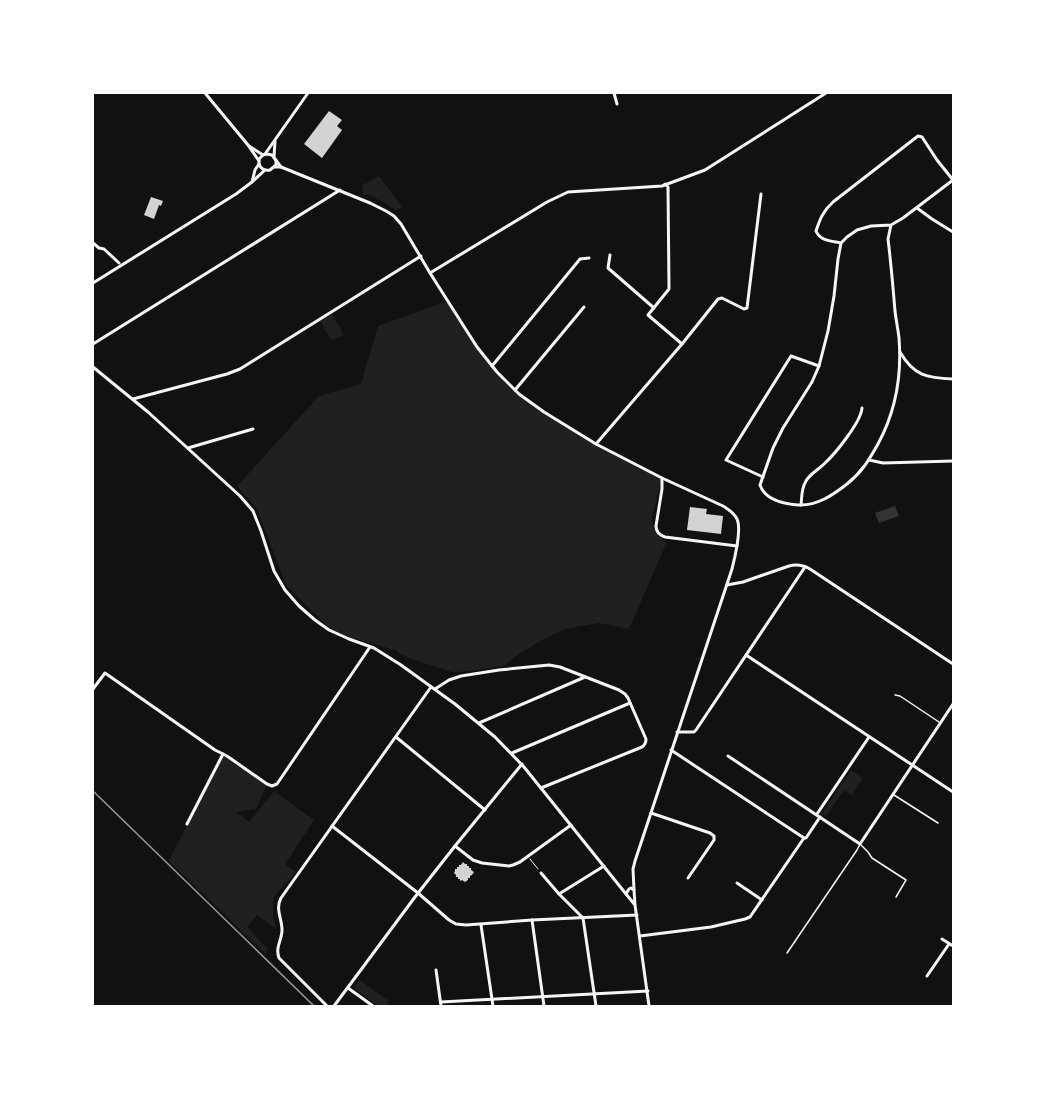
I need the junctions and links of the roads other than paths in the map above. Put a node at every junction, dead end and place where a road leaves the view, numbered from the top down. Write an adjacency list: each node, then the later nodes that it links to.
1 (205, 93): 7 (street)
2 (308, 93): 6 (street)
3 (614, 93): 5 (street)
4 (826, 93): 16 (street)
5 (617, 104)
6 (275, 140): 8 (street); 9 (street)
7 (248, 145): 8 (street); 10 (street)
8 (264, 154): 9 (street); 10 (street)
9 (275, 158): 11 (street); 12 (street)
10 (259, 163): 13 (street); 15 (street)
11 (274, 167): 12 (street); 13 (street)
12 (281, 167): 17 (street)
13 (265, 170): 15 (street)
14 (953, 180): 19 (street); 23 (street)
15 (252, 182): 29 (street)
16 (665, 184): 28 (street); 31 (street)
17 (340, 190): 25 (street); 32 (street)
18 (761, 194): 33 (street)
19 (917, 208): 20 (street); 21 (street)
20 (891, 225): 23 (street); 34 (street)
21 (953, 232)
22 (93, 243): 27 (street)
23 (841, 243): 36 (street)
24 (610, 255): 31 (street)
25 (421, 256): 28 (street); 40 (street)
26 (589, 258): 35 (street)
27 (119, 263)
28 (430, 273): 35 (street)
29 (93, 283)
30 (584, 307): 39 (street)
31 (654, 308): 33 (street)
32 (93, 344)
33 (682, 344): 43 (street)
34 (899, 350): 38 (street); 45 (street)
35 (492, 366): 39 (street)
36 (819, 366): 47 (street); 47 (street)
37 (93, 367): 40 (street)
38 (953, 379)
39 (515, 390): 43 (street)
40 (133, 399): 44 (street)
41 (862, 408): 49 (street)
42 (253, 429): 44 (street)
43 (596, 444): 48 (street)
44 (188, 448): 53 (street)
45 (869, 460): 46 (street); 49 (street)
46 (953, 461)
47 (763, 477): 49 (street)
48 (662, 478): 50 (street); 50 (street)
49 (801, 505)
50 (737, 546): 52 (street)
51 (805, 567): 52 (street); 54 (street); 55 (street)
52 (727, 585): 65 (street)
53 (370, 647): 57 (street); 70 (street)
54 (746, 655): 65 (street); 67 (street)
55 (953, 664)
56 (585, 677): 59 (street); 61 (street); 63 (street)
57 (432, 687): 59 (street); 66 (street)
58 (93, 689): 70 (street)
59 (435, 689): 63 (street)
60 (895, 695): 64 (lane)
61 (630, 703): 69 (street); 74 (street)
62 (953, 704): 64 (street)
63 (479, 723): 69 (street)
64 (941, 723): 73 (street)
65 (677, 732): 68 (street)
66 (396, 737): 77 (street); 83 (street)
67 (868, 737): 73 (street); 79 (street)
68 (672, 750): 78 (street); 84 (street)
69 (512, 753): 72 (street)
70 (223, 754): 81 (street)
71 (728, 756): 79 (street)
72 (522, 764): 74 (street); 77 (street)
73 (912, 766): 75 (street); 76 (street)
74 (541, 788): 82 (street)
75 (953, 792)
76 (893, 794): 80 (lane); 85 (street)
77 (485, 810): 86 (street)
78 (651, 813): 89 (street); 90 (street)
79 (819, 816): 84 (street); 85 (street)
80 (938, 823)
81 (187, 824)
82 (571, 825): 86 (street); 87 (street)
83 (332, 826): 94 (street); 117 (street)
84 (804, 838): 98 (street)
85 (860, 844): 97 (lane); 108 (lane)
86 (455, 846): 94 (street)
87 (604, 866): 95 (street); 96 (street)
88 (541, 873): 95 (street)
89 (688, 878)
90 (633, 881): 92 (street); 93 (street)
91 (737, 883): 98 (street)
92 (629, 889): 93 (street); 96 (street)
93 (634, 890): 99 (street)
94 (418, 893): 103 (street); 111 (street)
95 (559, 894): 101 (street)
96 (626, 894): 99 (street)
97 (896, 897)
98 (762, 900): 104 (street)
99 (635, 905): 100 (street)
100 (637, 915): 101 (street); 104 (street)
101 (583, 918): 102 (street); 113 (street)
102 (532, 920): 103 (street); 114 (street)
103 (481, 925): 115 (street)
104 (640, 936): 112 (street)
105 (942, 939): 106 (street)
106 (949, 944): 107 (street); 110 (street)
107 (953, 946)
108 (787, 953)
109 (436, 970): 116 (street)
110 (927, 976)
111 (348, 988): 118 (street); 119 (street)
112 (648, 991): 113 (street); 123 (street)
113 (595, 994): 114 (street); 122 (street)
114 (543, 997): 115 (street); 121 (street)
115 (492, 999): 116 (street); 120 (street)
116 (441, 1004)
117 (327, 1006)
118 (334, 1006)
119 (373, 1006)
120 (492, 1006)
121 (544, 1006)
122 (596, 1006)
123 (649, 1006)

